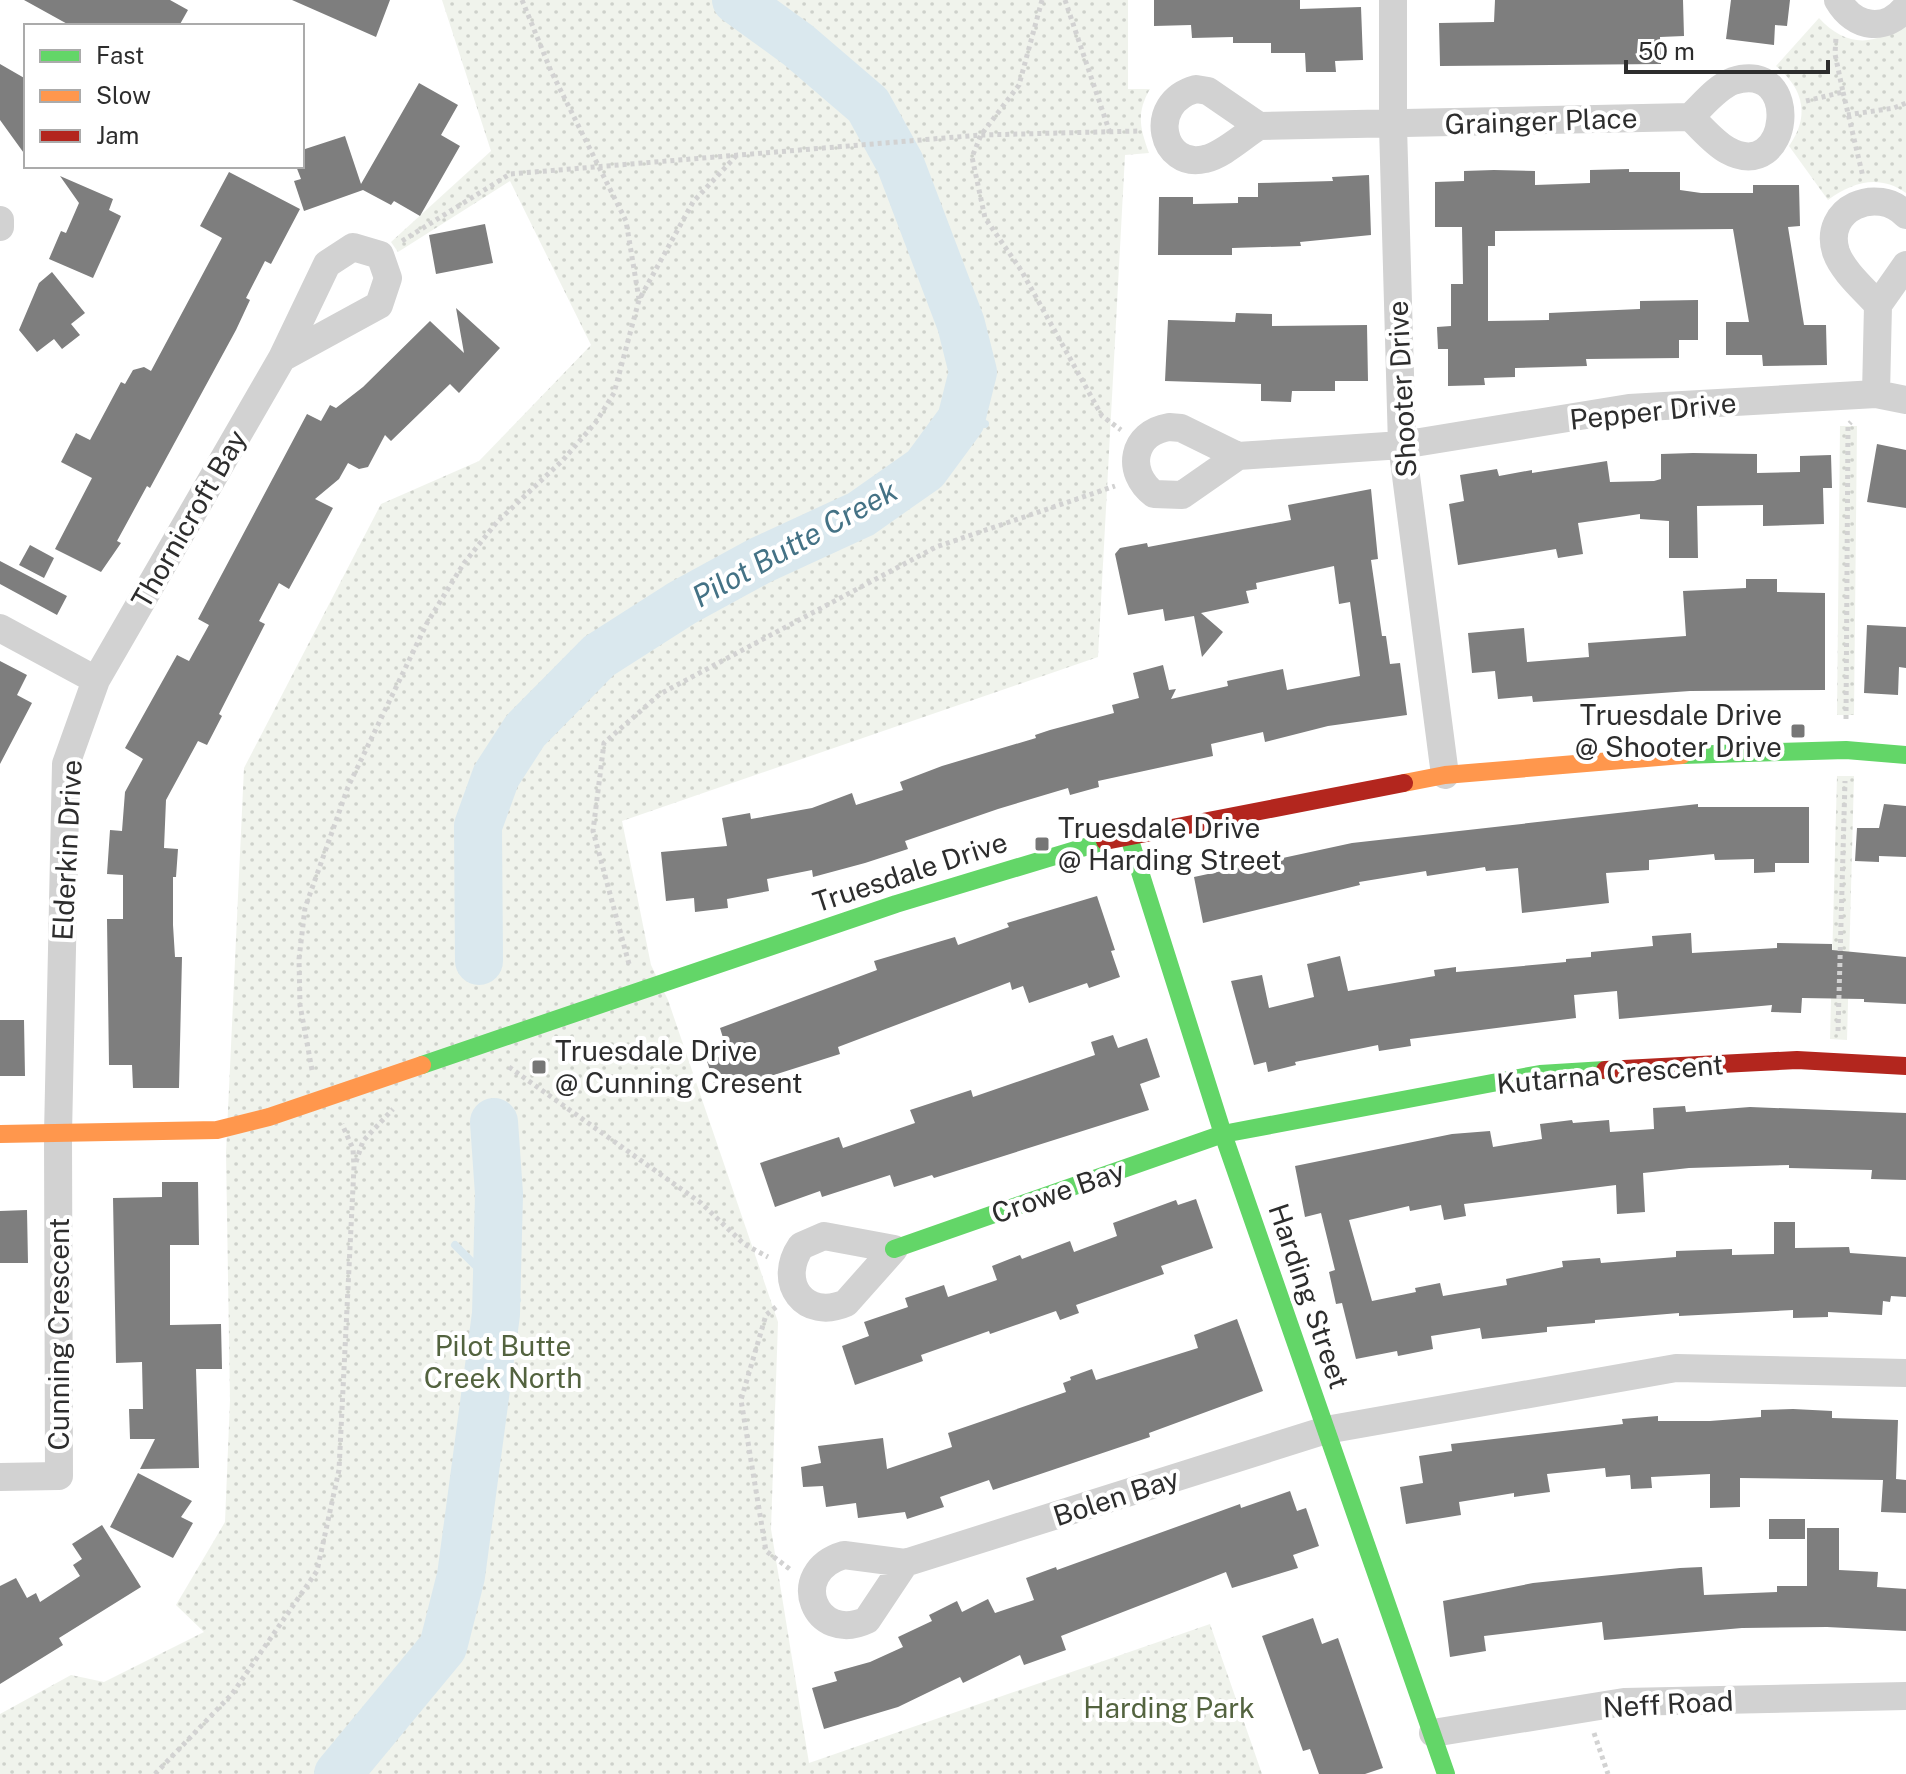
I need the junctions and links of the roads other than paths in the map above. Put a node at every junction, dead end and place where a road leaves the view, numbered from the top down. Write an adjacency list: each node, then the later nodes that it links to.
1 (1393, 0): 6 (street, Shooter Drive)
2 (1841, 5): 3 (street)
3 (1906, 7)
4 (1690, 117): 4 (street); 6 (street, Grainger Place)
5 (1259, 126): 5 (street); 6 (street, Grainger Place)
6 (1393, 126): 15 (street, Shooter Drive)
7 (1906, 215): 11 (street)
8 (0, 220): 9 (street)
9 (0, 227)
10 (1906, 265): 11 (street)
11 (1878, 305): 13 (street)
12 (282, 358): 12 (street, Thornicroft Bay); 18 (street, Thornicroft Bay)
13 (1876, 394): 14 (street, Pepper Drive); 15 (street, Pepper Drive)
14 (1906, 400)
15 (1402, 445): 16 (street, Pepper Drive); 20 (street, Shooter Drive)
16 (1238, 456): 16 (street)
17 (0, 628): 18 (street)
18 (96, 680): 24 (street, Elderkin Drive)
19 (1906, 755): 20 (street, Truesdale Drive)
20 (1445, 775): 21 (street, Truesdale Drive)
21 (1128, 834): 24 (street, Truesdale Drive); 25 (street, Harding Street)
22 (1906, 1066): 25 (street, Kutarna Crescent)
23 (0, 1134): 24 (street, Truesdale Drive)
24 (58, 1134): 29 (street, Cunning Crescent)
25 (1223, 1134): 26 (street, Crowe Bay); 28 (street, Harding Street)
26 (894, 1249): 26 (street, Crowe Bay)
27 (1906, 1373): 28 (street)
28 (1326, 1430): 30 (street, Bolen Bay); 32 (street, Harding Street)
29 (0, 1477)
30 (905, 1563): 30 (street, Bolen Bay)
31 (1906, 1696): 32 (street, Neff Road)
32 (1433, 1733): 33 (street, Harding Street)
33 (1446, 1774)

